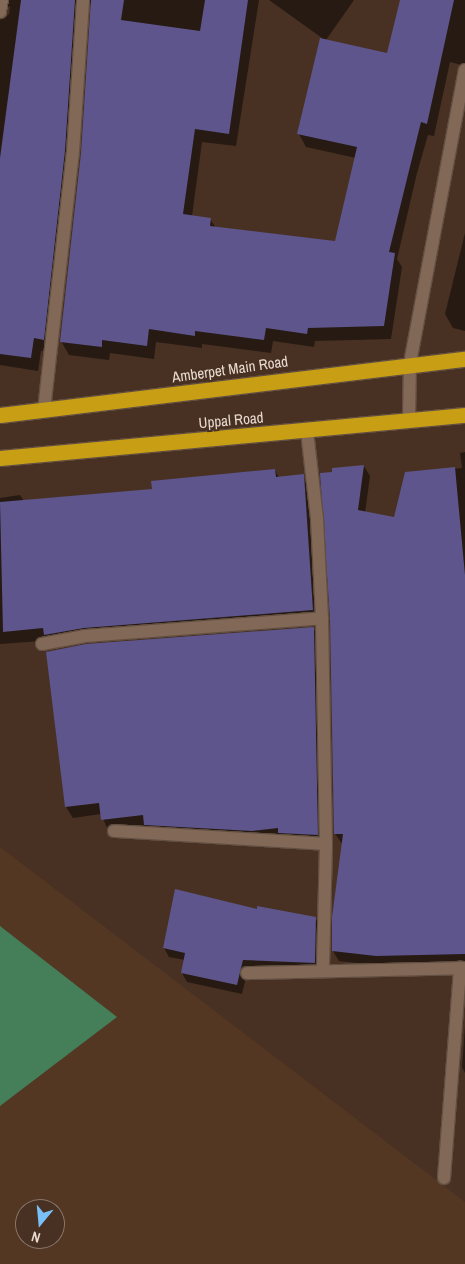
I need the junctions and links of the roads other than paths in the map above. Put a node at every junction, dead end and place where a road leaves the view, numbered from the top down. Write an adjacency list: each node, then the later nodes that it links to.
1 (2, 0): 3 (street)
2 (83, 0): 7 (street)
3 (0, 12)
4 (465, 70): 6 (street)
5 (465, 359): 6 (highway, Amberpet Main Road)
6 (410, 363): 7 (highway, Amberpet Main Road); 10 (street)
7 (44, 410): 8 (highway, Amberpet Main Road)
8 (0, 415)
9 (465, 415): 10 (highway, Uppal Road)
10 (409, 420): 11 (highway, Uppal Road)
11 (308, 430): 12 (highway, Uppal Road); 13 (street)
12 (0, 458)
13 (322, 618): 14 (street); 16 (street)
14 (42, 644)
15 (114, 831): 16 (street)
16 (326, 844): 18 (street)
17 (463, 968): 18 (street); 20 (street)
18 (323, 971): 19 (street)
19 (247, 973)
20 (444, 1178)

